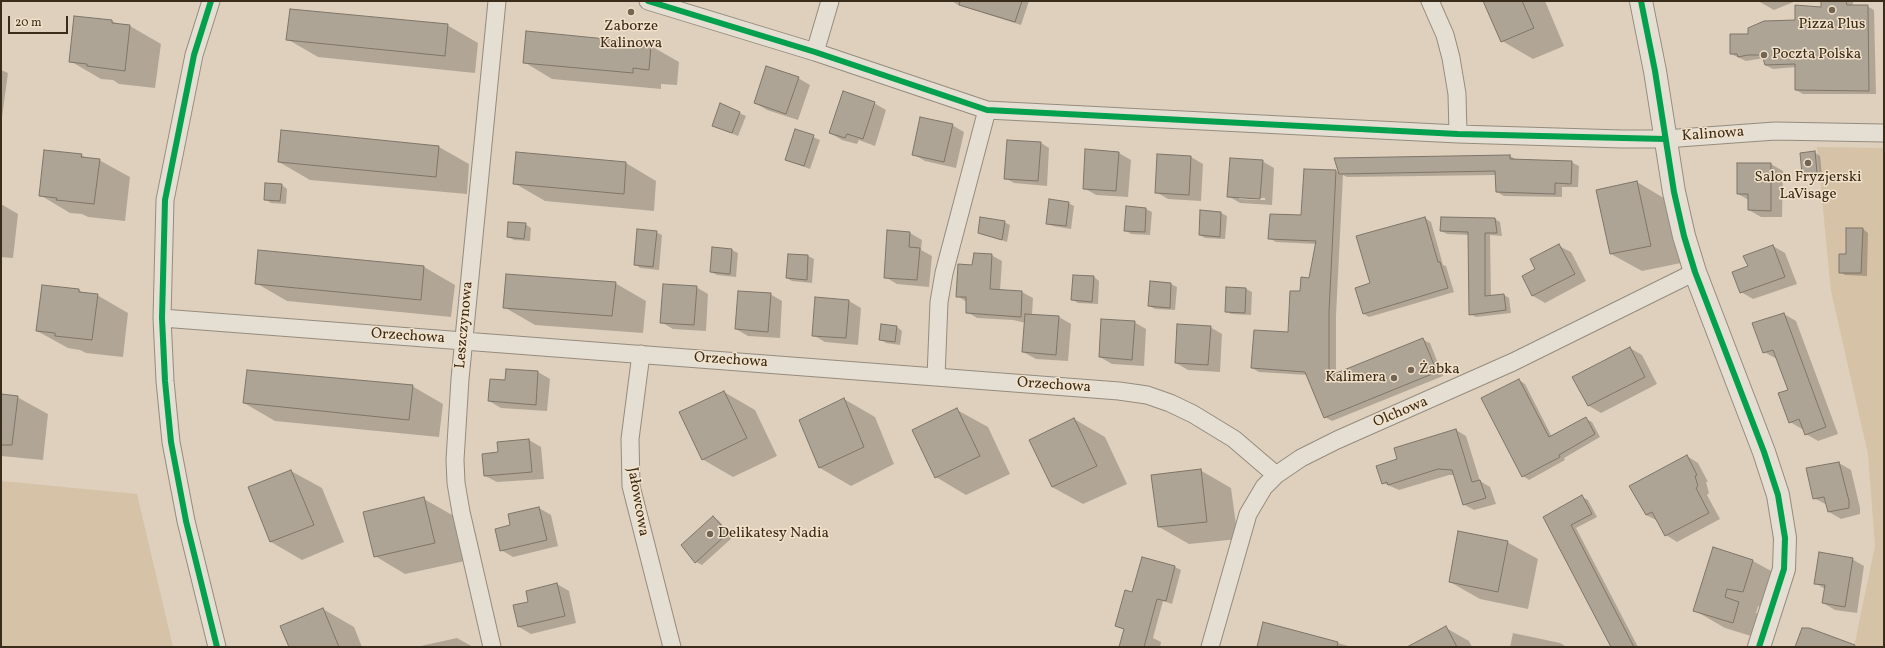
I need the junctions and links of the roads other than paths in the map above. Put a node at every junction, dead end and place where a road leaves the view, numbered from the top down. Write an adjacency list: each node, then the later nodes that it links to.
1 (211, 1): 13 (street)
2 (497, 1): 14 (street, Leszczynowa)
3 (648, 1): 7 (street, Kalinowa)
4 (830, 1): 7 (street)
5 (1430, 1): 10 (street)
6 (1641, 1): 11 (street)
7 (815, 52): 8 (street, Kalinowa)
8 (987, 110): 10 (street, Kalinowa); 16 (street)
9 (1884, 133): 11 (street, Kalinowa)
10 (1458, 134): 11 (street, Kalinowa)
11 (1665, 139): 12 (street)
12 (1695, 272): 17 (street, Olchowa); 22 (street)
13 (162, 318): 14 (street, Orzechowa); 18 (street)
14 (464, 341): 15 (street, Orzechowa); 19 (street, Leszczynowa)
15 (641, 354): 16 (street, Orzechowa); 20 (street, Jałowcowa)
16 (936, 377): 17 (street, Orzechowa)
17 (1276, 475): 21 (street, Olchowa)
18 (217, 647)
19 (492, 647)
20 (672, 647)
21 (1210, 647)
22 (1759, 647)

